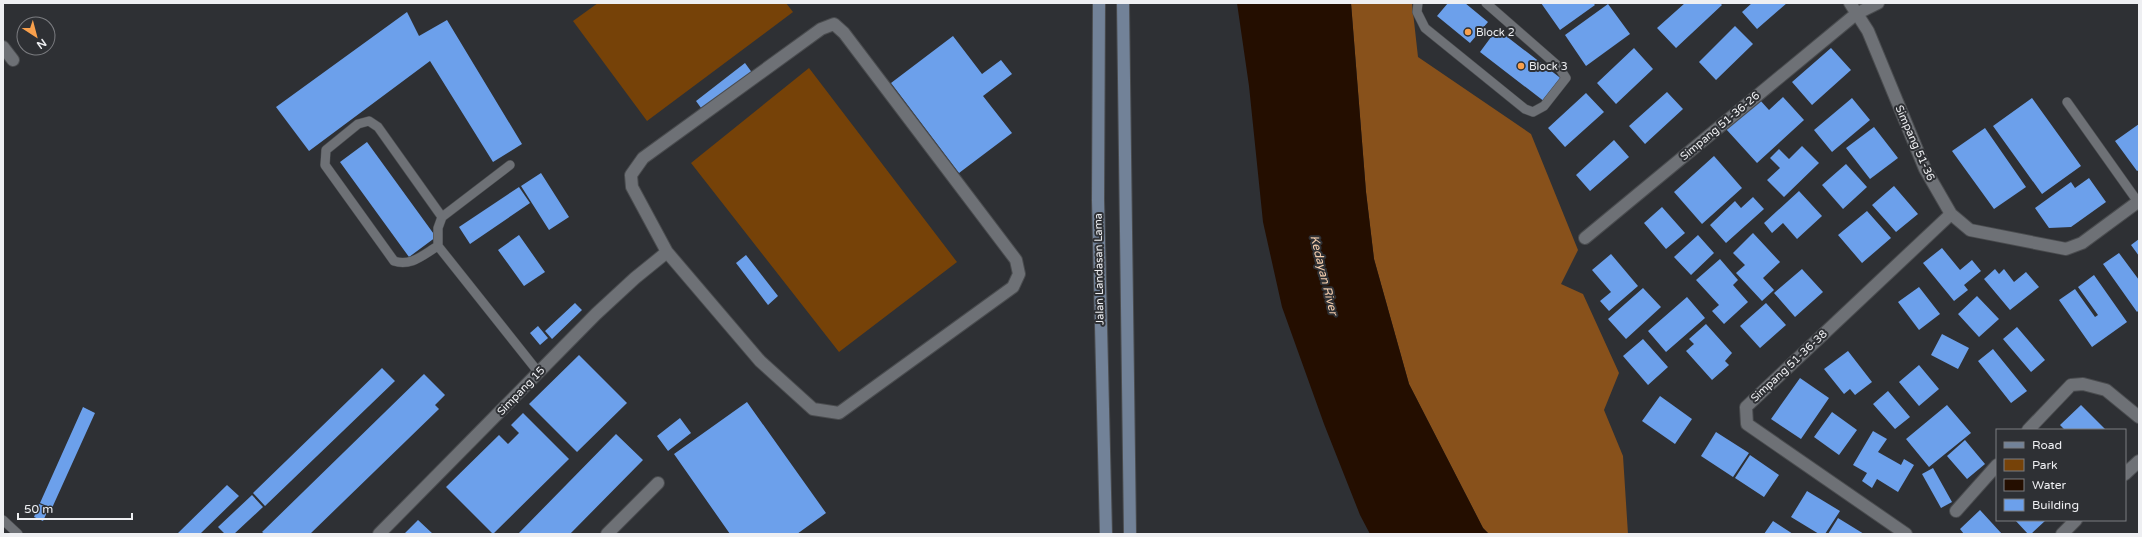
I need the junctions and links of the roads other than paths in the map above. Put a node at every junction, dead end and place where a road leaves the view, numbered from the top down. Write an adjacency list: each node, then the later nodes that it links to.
1 (1099, 3): 31 (main road, Jalan Landasan Lama)
2 (1123, 3): 32 (main road)
3 (1418, 3): 4 (lane)
4 (1486, 3)
5 (1850, 3): 7 (street, Simpang 51-36)
6 (1878, 3): 7 (street, Simpang 51-36-26)
7 (1856, 14): 13 (street, Simpang 51-36); 15 (street, Simpang 51-36-26)
8 (3, 46): 9 (street)
9 (13, 60)
10 (2067, 102): 12 (lane)
11 (510, 165): 14 (lane)
12 (2138, 202): 13 (street, Simpang 51-36)
13 (1952, 214): 33 (street, Simpang 51-36-38)
14 (442, 217): 16 (lane); 16 (lane)
15 (1585, 238)
16 (438, 246): 18 (lane)
17 (667, 252): 17 (street); 18 (street, Simpang 15)
18 (539, 373): 29 (street, Simpang 15)
19 (2139, 417): 20 (street)
20 (2029, 429)
21 (2139, 461): 23 (street)
22 (1996, 466): 25 (street)
23 (2126, 473)
24 (658, 482): 30 (street)
25 (1956, 511)
26 (3, 520): 28 (lane)
27 (2075, 521): 34 (street)
28 (18, 534)
29 (379, 534)
30 (607, 534)
31 (1106, 534)
32 (1130, 534)
33 (1906, 534)
34 (2062, 534)

